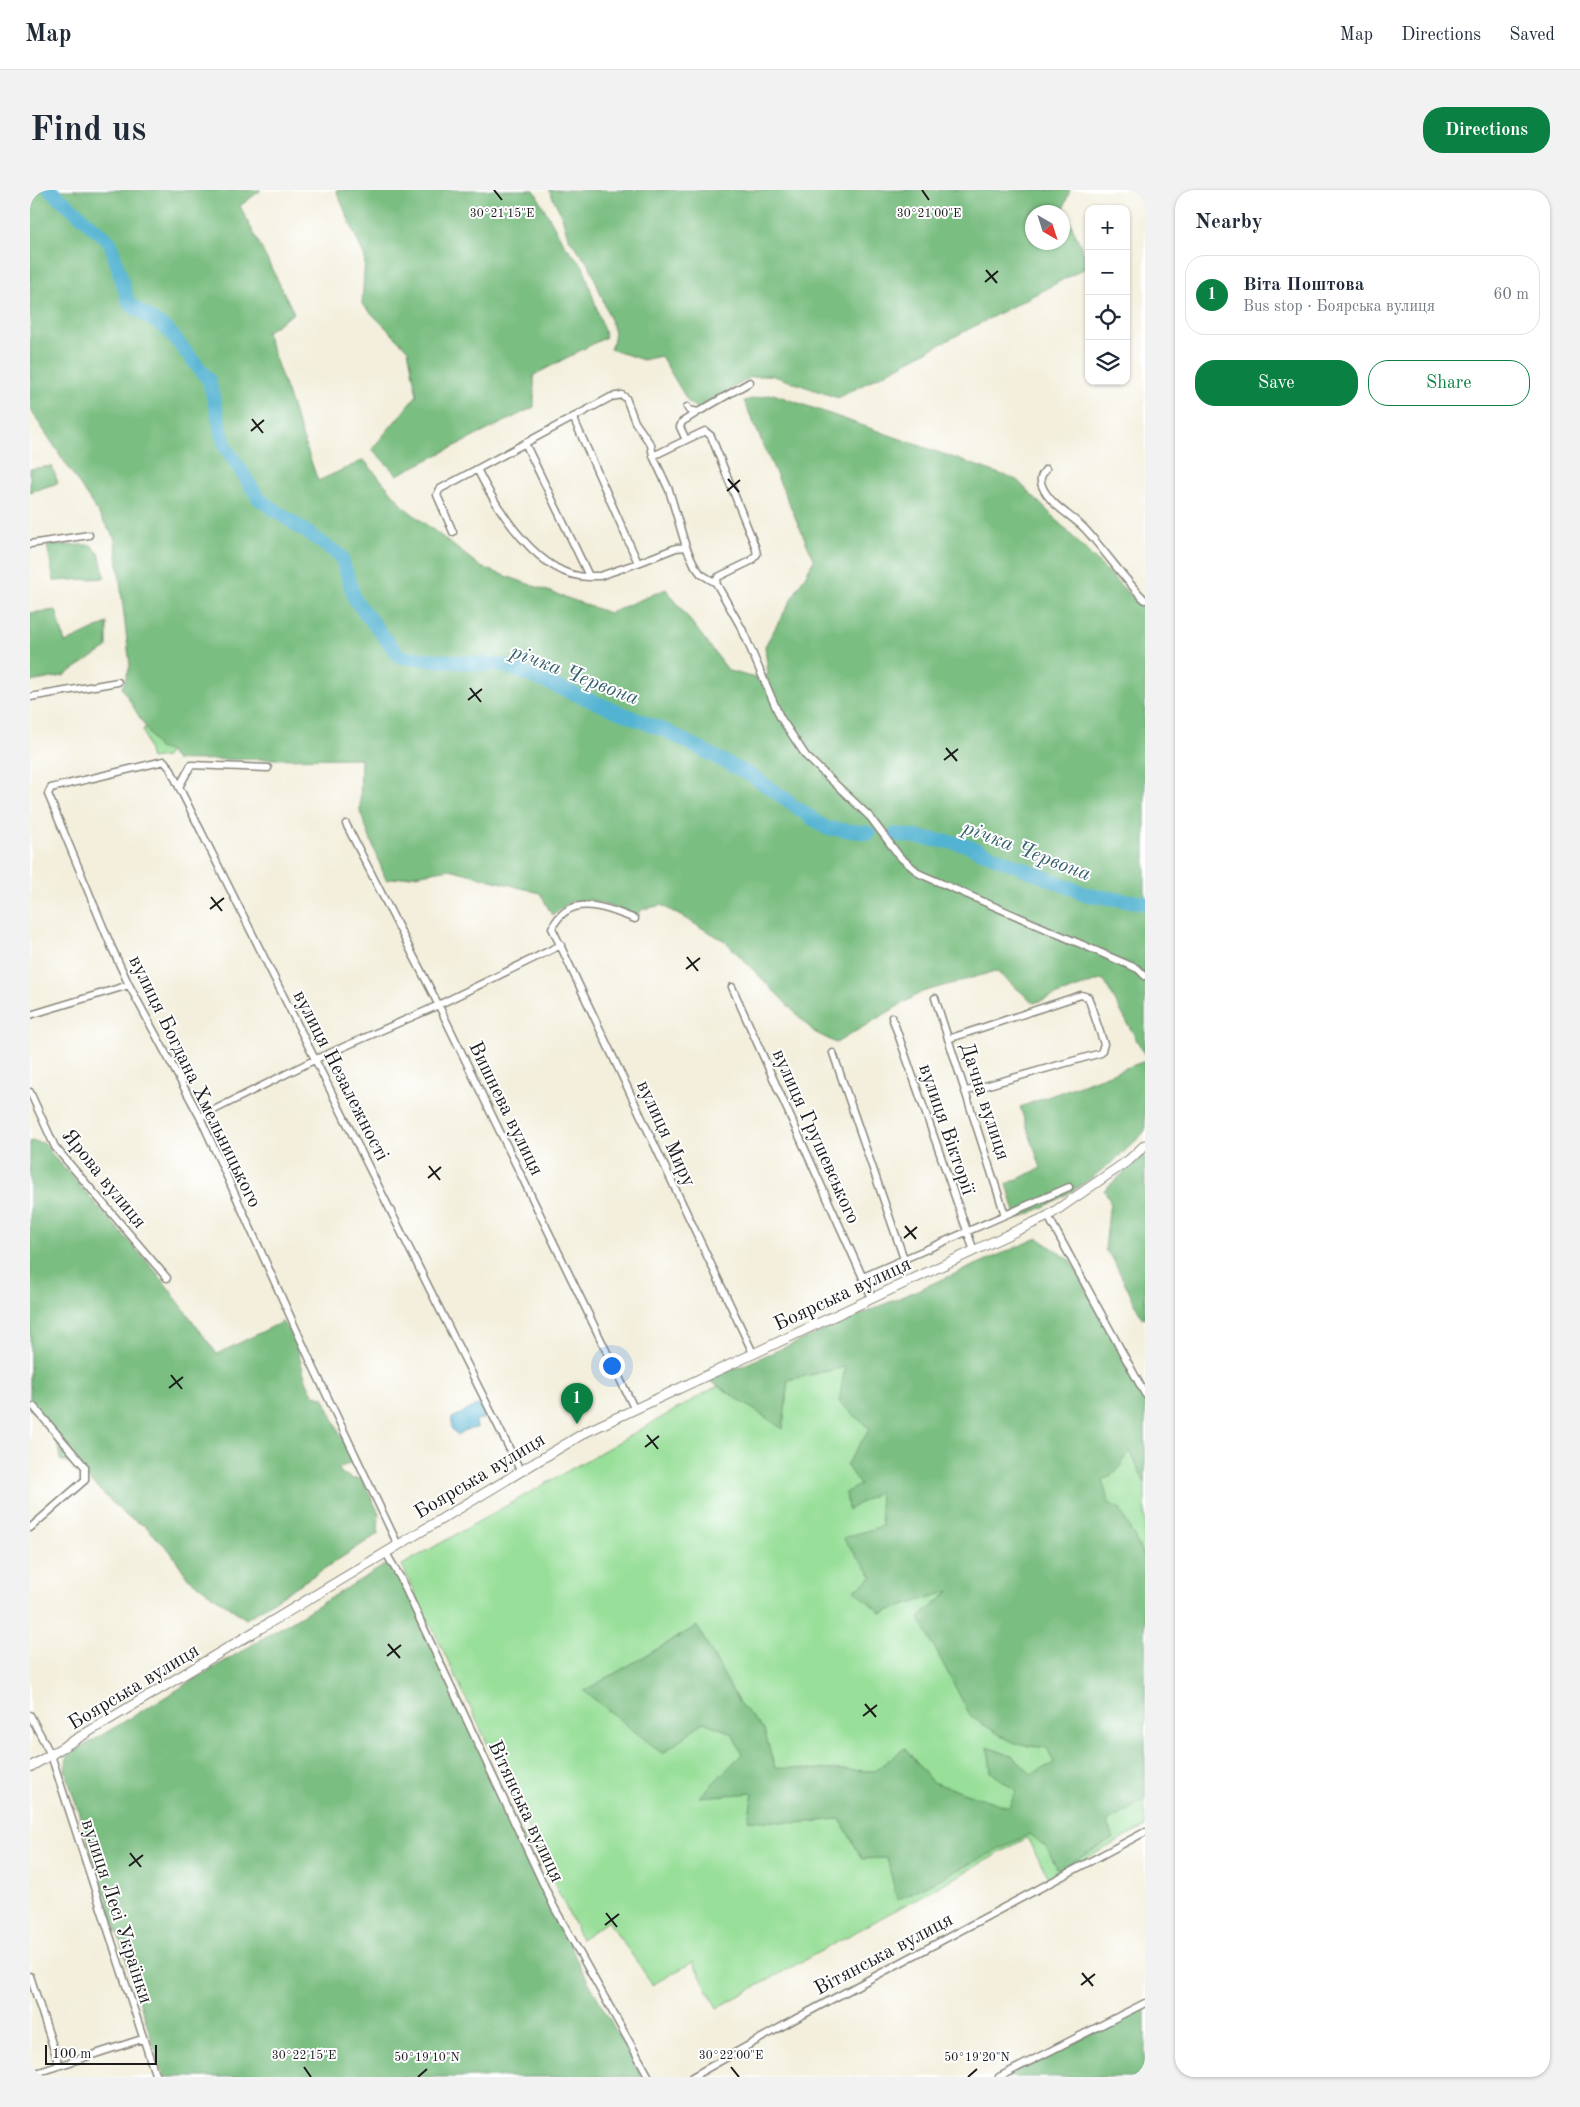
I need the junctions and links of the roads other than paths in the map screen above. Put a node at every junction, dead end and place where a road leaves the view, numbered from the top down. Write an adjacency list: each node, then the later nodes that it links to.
1 (750, 382): 3 (street)
2 (687, 407): 3 (street)
3 (698, 412): 5 (street)
4 (573, 417): 6 (street); 7 (street); 14 (street)
5 (686, 440): 7 (street); 16 (street)
6 (525, 443): 8 (street); 15 (street)
7 (653, 456): 13 (street)
8 (477, 469): 10 (street); 15 (street)
9 (1046, 469): 17 (street)
10 (453, 532)
11 (89, 535): 12 (street)
12 (30, 544)
13 (686, 547): 14 (street); 16 (street)
14 (638, 562): 15 (street)
15 (594, 577)
16 (716, 583): 25 (street)
17 (1145, 600)
18 (118, 682): 19 (street)
19 (30, 697)
20 (268, 768): 21 (street)
21 (179, 787): 26 (street, вулиця Богдана Хмельницького); 34 (street, вулиця Незалежності)
22 (346, 824): 29 (street, Вишнева вулиця)
23 (635, 919): 24 (street, вулиця Миру)
24 (560, 945): 29 (street); 48 (street, вулиця Миру)
25 (1145, 976)
26 (129, 985): 30 (street); 37 (street, вулиця Богдана Хмельницького)
27 (732, 987): 45 (street, вулиця Грушевського)
28 (935, 998): 32 (street, Дачна вулиця)
29 (438, 1004): 34 (street); 51 (street, Вишнева вулиця)
30 (30, 1015)
31 (892, 1017): 42 (street, вулиця Вікторії)
32 (948, 1039): 35 (street, Дачна вулиця); 35 (street)
33 (833, 1053): 44 (street)
34 (316, 1059): 37 (street); 52 (street, вулиця Незалежності)
35 (967, 1091): 40 (street, Дачна вулиця)
36 (30, 1092): 46 (street, Ярова вулиця)
37 (200, 1116): 54 (street, вулиця Богдана Хмельницького)
38 (1145, 1145): 41 (street, Боярська вулиця)
39 (1069, 1187): 40 (street)
40 (1006, 1214): 42 (street)
41 (1048, 1216): 43 (street, Боярська вулиця); 49 (street)
42 (966, 1232): 43 (street, вулиця Вікторії); 44 (street)
43 (974, 1251): 47 (street, Боярська вулиця)
44 (904, 1259): 45 (street)
45 (863, 1277): 47 (street, вулиця Грушевського)
46 (167, 1278)
47 (872, 1298): 48 (street, Боярська вулиця)
48 (753, 1353): 51 (street, Боярська вулиця)
49 (1145, 1394)
50 (34, 1407): 53 (street)
51 (634, 1408): 52 (street, Боярська вулиця)
52 (520, 1470): 54 (street, Боярська вулиця)
53 (30, 1528)
54 (398, 1545): 55 (street, Боярська вулиця)
55 (386, 1553): 57 (street, Боярська вулиця); 66 (street, Вітянська вулиця)
56 (30, 1715): 57 (street, вулиця Лесі Українки)
57 (51, 1755): 58 (street, Боярська вулиця); 62 (street, вулиця Лесі Українки)
58 (30, 1767)
59 (1145, 1832): 67 (street, Вітянська вулиця)
60 (30, 1976): 63 (street)
61 (1145, 2003): 68 (street)
62 (142, 2038): 63 (street); 65 (street, вулиця Лесі Українки)
63 (59, 2065): 64 (street)
64 (30, 2074)
65 (156, 2077)
66 (649, 2077)
67 (692, 2077)
68 (999, 2077)

